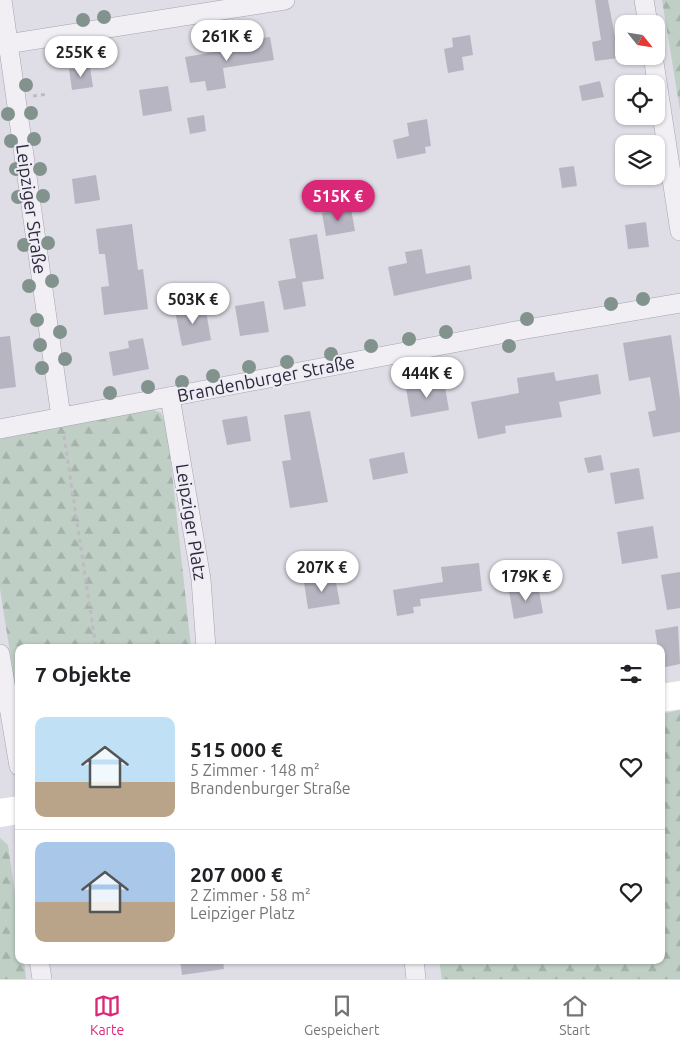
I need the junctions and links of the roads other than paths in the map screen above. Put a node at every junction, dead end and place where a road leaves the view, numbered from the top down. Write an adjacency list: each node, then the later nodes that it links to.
1 (2, 0): 5 (street, Leipziger Straße)
2 (285, 0): 5 (street)
3 (644, 0): 4 (street)
4 (646, 15)
5 (4, 44): 10 (street, Leipziger Straße)
6 (654, 65): 7 (street)
7 (680, 230)
8 (680, 303): 9 (street, Brandenburger Straße)
9 (170, 398): 10 (street, Brandenburger Straße); 12 (street, Leipziger Platz)
10 (61, 417): 11 (street, Brandenburger Straße)
11 (0, 429)
12 (206, 644)
13 (0, 654): 16 (street)
14 (680, 695): 15 (street)
15 (665, 697)
16 (15, 742)
17 (15, 811): 18 (street)
18 (0, 813)
19 (40, 964): 21 (street)
20 (414, 964): 22 (street)
21 (42, 979)
22 (416, 979)

